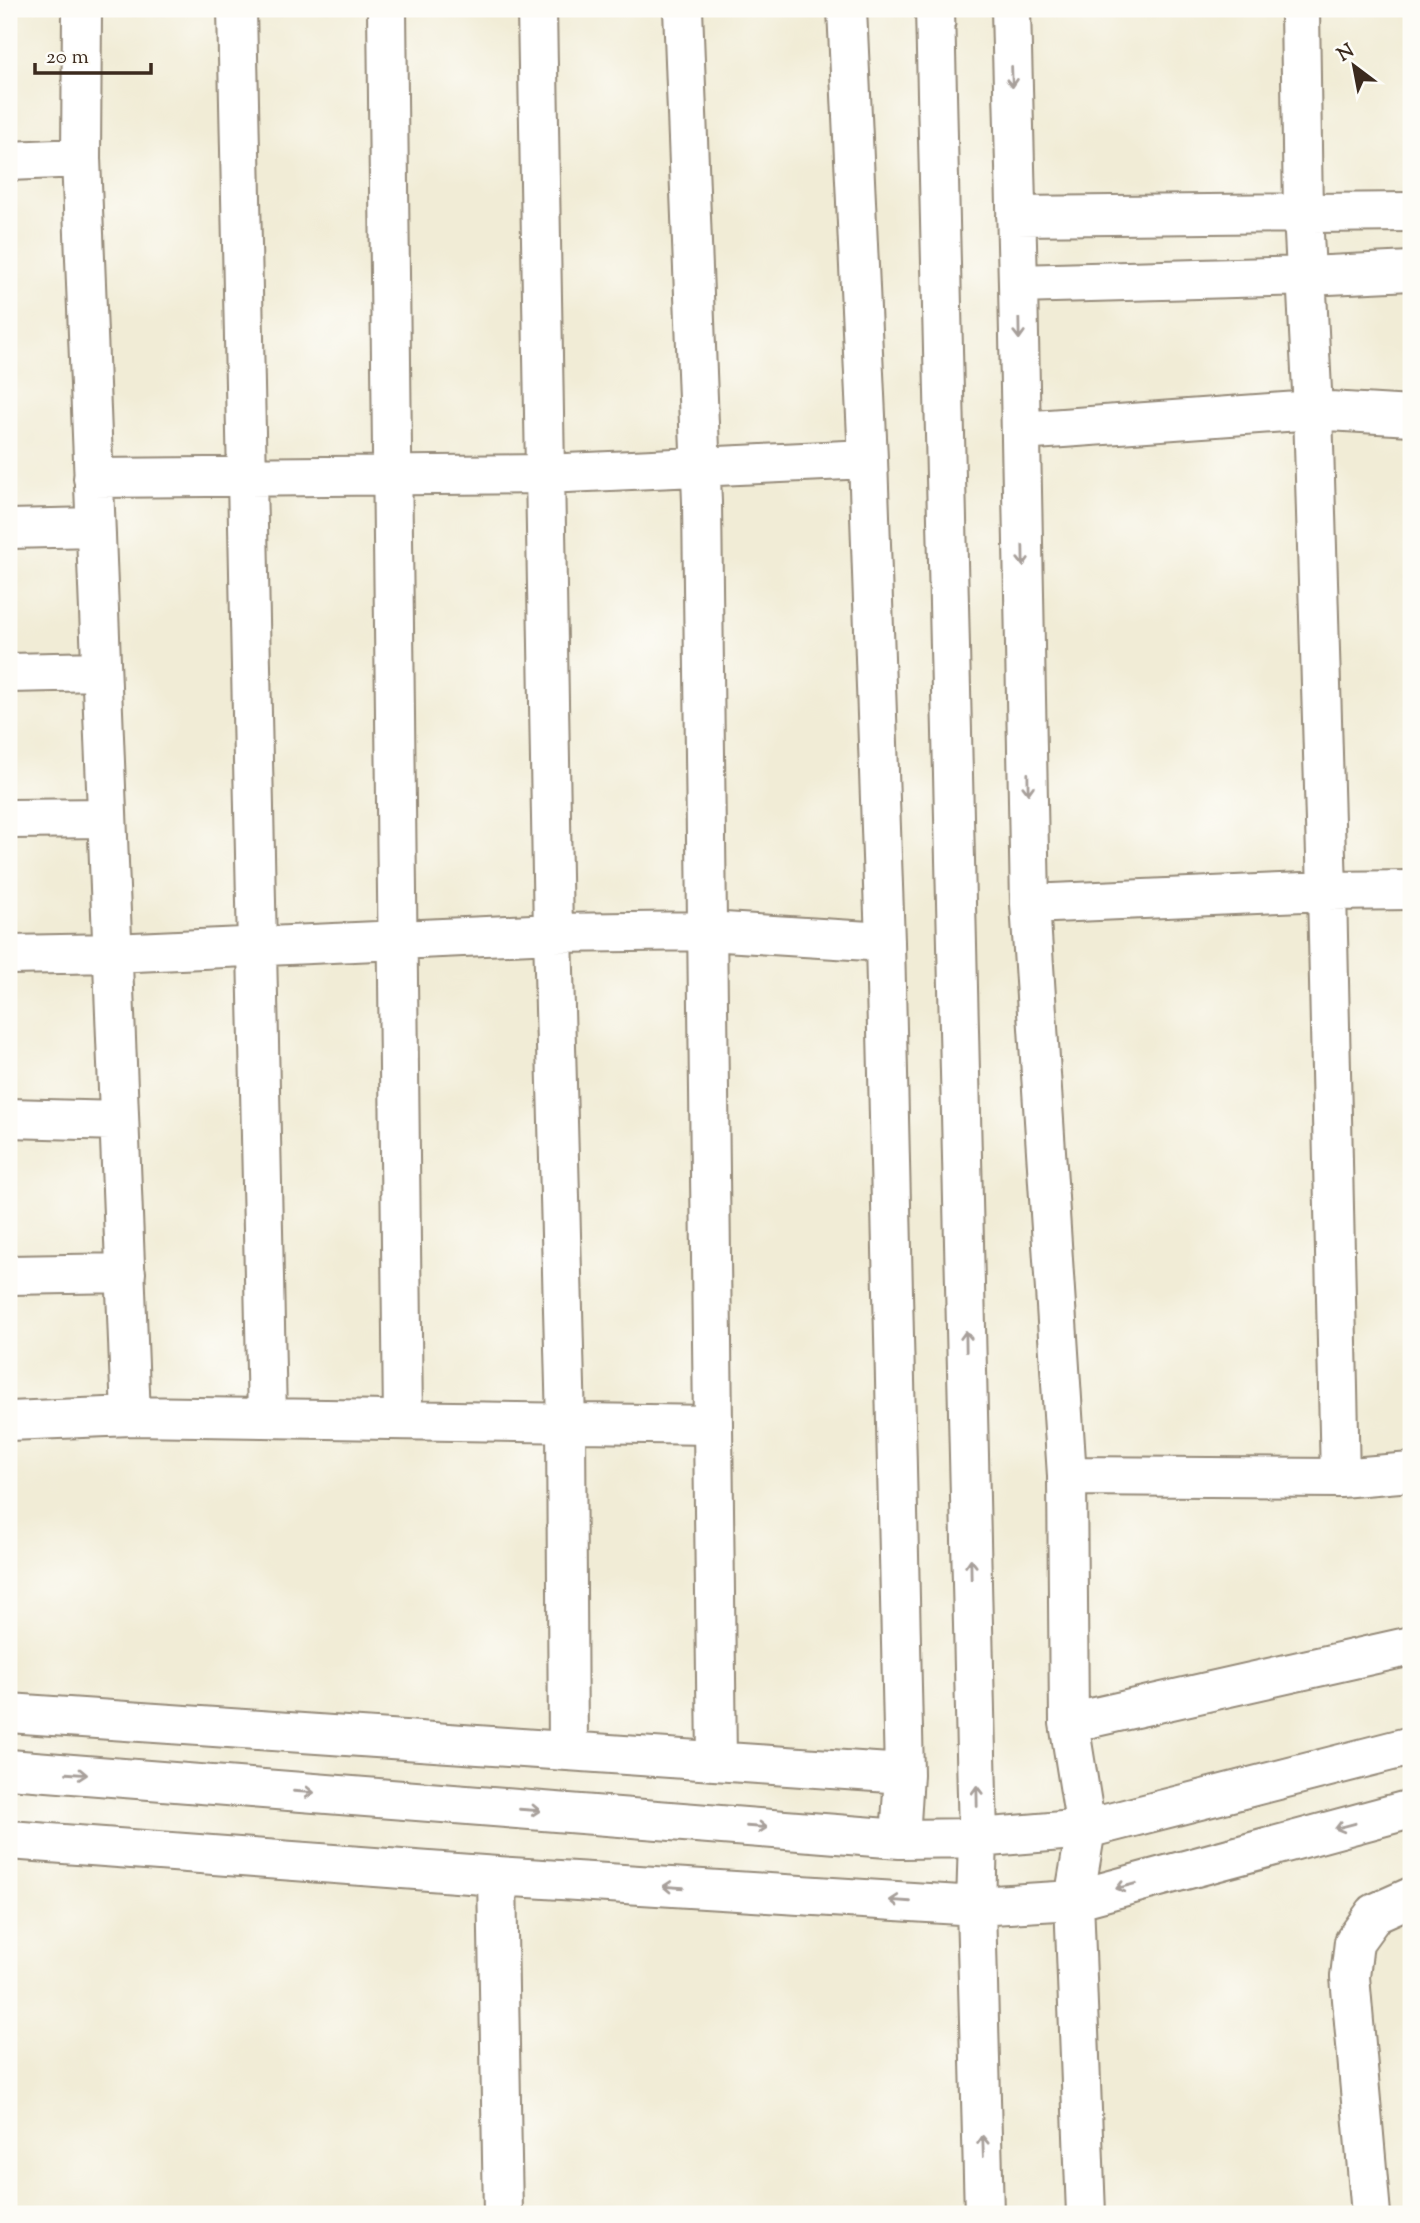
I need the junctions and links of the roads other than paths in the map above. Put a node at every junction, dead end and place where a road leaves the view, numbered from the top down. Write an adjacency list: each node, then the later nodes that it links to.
1 (82, 9): 10 (street)
2 (237, 9): 26 (street)
3 (387, 9): 24 (street)
4 (537, 9): 23 (street)
5 (682, 9): 22 (street)
6 (847, 9): 21 (street)
7 (935, 9): 66 (street, one-way to 7)
8 (1010, 9): 14 (street, one-way to 14)
9 (1300, 9): 13 (street)
10 (81, 158): 11 (street); 25 (street)
11 (9, 161)
12 (1411, 212): 13 (street)
13 (1303, 214): 14 (street); 16 (street)
14 (1016, 216): 17 (street)
15 (1411, 271): 16 (street)
16 (1308, 276): 17 (street); 18 (street)
17 (1018, 284): 20 (street, one-way to 20)
18 (1313, 410): 19 (street); 20 (street); 34 (street)
19 (1411, 416)
20 (1021, 431): 35 (street, one-way to 35)
21 (868, 459): 22 (street); 39 (street)
22 (701, 468): 23 (street); 36 (street)
23 (545, 474): 24 (street); 37 (street)
24 (393, 475): 26 (street); 38 (street)
25 (93, 478): 26 (street); 27 (street)
26 (247, 478): 40 (street)
27 (95, 527): 28 (street); 29 (street)
28 (9, 529)
29 (101, 671): 30 (street); 31 (street)
30 (9, 673)
31 (107, 818): 32 (street); 41 (street)
32 (9, 819)
33 (1411, 890): 34 (street)
34 (1327, 891): 35 (street); 55 (street)
35 (1030, 904): 54 (street)
36 (708, 931): 37 (street); 39 (street); 52 (street)
37 (553, 933): 38 (street); 51 (street)
38 (398, 940): 40 (street); 49 (street)
39 (886, 942): 63 (street)
40 (257, 946): 41 (street); 48 (street)
41 (113, 953): 42 (street); 44 (street)
42 (9, 955)
43 (9, 1118): 44 (street)
44 (119, 1121): 45 (street)
45 (125, 1272): 46 (street); 47 (street)
46 (9, 1275)
47 (131, 1416): 48 (street); 50 (street)
48 (267, 1419): 49 (street)
49 (403, 1420): 51 (street)
50 (9, 1421)
51 (566, 1423): 52 (street); 60 (street)
52 (712, 1425): 61 (street)
53 (1411, 1472): 55 (street)
54 (1067, 1476): 55 (street); 58 (street)
55 (1340, 1478)
56 (1411, 1646): 58 (street)
57 (9, 1713): 60 (street)
58 (1069, 1723): 65 (street)
59 (1411, 1746): 65 (street)
60 (568, 1751): 61 (street)
61 (717, 1761): 63 (street)
62 (9, 1769): 67 (street, one-way to 67)
63 (904, 1774): 67 (street)
64 (1411, 1809): 71 (street, one-way to 71)
65 (1086, 1829): 66 (street); 71 (street)
66 (978, 1838): 67 (street); 72 (street)
67 (900, 1839)
68 (9, 1840): 69 (street)
69 (497, 1876): 72 (street, one-way to 69); 73 (street)
70 (1411, 1897): 76 (street)
71 (1074, 1900): 72 (street); 75 (street)
72 (976, 1906): 74 (street, one-way to 72)
73 (503, 2214)
74 (984, 2214)
75 (1086, 2214)
76 (1371, 2214)

